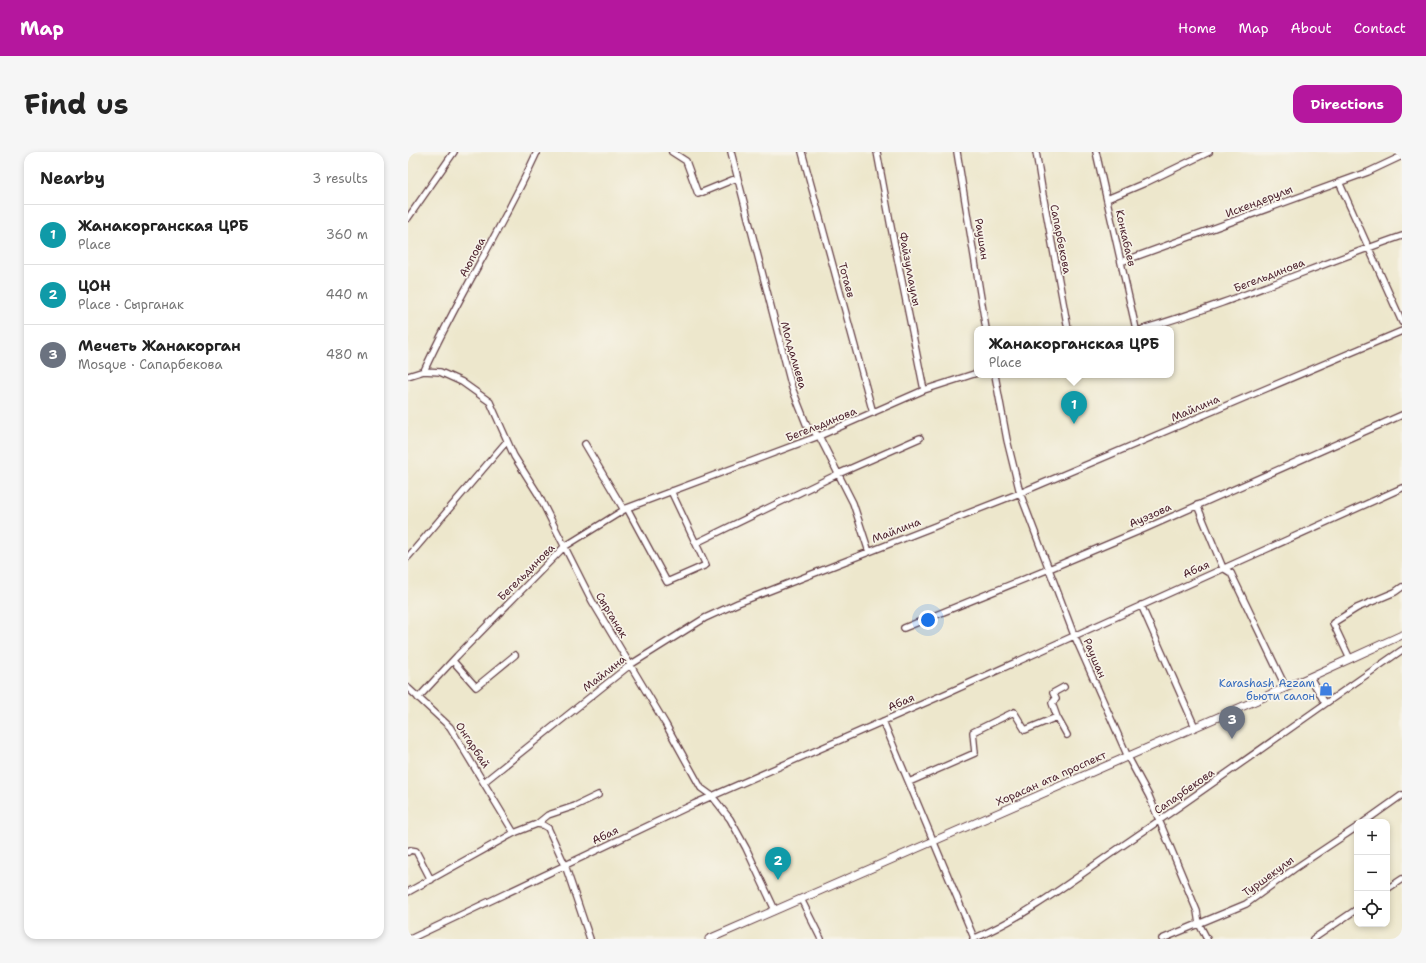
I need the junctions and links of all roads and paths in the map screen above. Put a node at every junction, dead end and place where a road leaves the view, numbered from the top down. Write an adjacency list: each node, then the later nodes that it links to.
1 (454, 152): 15 (street)
2 (537, 152): 25 (street, Аюпова)
3 (672, 152): 12 (street)
4 (731, 152): 12 (street, Молдалиева)
5 (802, 152): 30 (street, Тотаев)
6 (877, 152): 29 (street, Файзуллаулы)
7 (958, 152): 20 (street, Раушан)
8 (1036, 152): 21 (street, Сапарбекова)
9 (1096, 152): 14 (street, Конкабаев)
10 (1209, 152): 14 (street)
11 (1402, 156): 13 (street, Искендерулы)
12 (737, 178): 32 (street, Молдалиева)
13 (1339, 182): 17 (street); 18 (street, Искендерулы)
14 (1107, 198): 18 (street, Конкабаев)
15 (408, 218)
16 (1402, 236): 17 (street, Бегельдинова)
17 (1368, 248): 19 (street); 23 (street, Бегельдинова)
18 (1122, 262): 22 (street, Конкабаев)
19 (1402, 322)
20 (986, 326)
21 (1067, 326)
22 (1135, 326)
23 (1153, 326)
24 (1402, 331): 39 (street, Майлина)
25 (424, 370): 27 (street); 34 (street, Сырганак)
26 (974, 374): 29 (street, Бегельдинова)
27 (408, 376)
28 (996, 378): 39 (street, Раушан)
29 (924, 390): 30 (street, Бегельдинова)
30 (873, 413): 32 (street, Бегельдинова)
31 (1402, 414): 40 (street, Ауэзова)
32 (819, 436): 36 (street, Молдалиева); 38 (street, Бегельдинова)
33 (920, 438): 36 (street)
34 (507, 441): 43 (street, Сырганак); 45 (street)
35 (584, 444): 41 (street)
36 (838, 474): 42 (street); 44 (street, Молдалиева)
37 (1402, 488): 46 (street, Абая)
38 (671, 491): 41 (street, Бегельдинова); 42 (street)
39 (1020, 493): 44 (street, Майлина); 47 (street, Раушан)
40 (1198, 505): 46 (street); 47 (street, Ауэзова)
41 (625, 509): 42 (street); 43 (street, Бегельдинова)
42 (696, 543)
43 (564, 547): 56 (street, Бегельдинова); 57 (street, Сырганак)
44 (869, 552): 57 (street, Майлина)
45 (408, 557)
46 (1223, 568): 49 (street, Абая); 61 (street)
47 (1049, 570): 50 (street, Ауэзова); 51 (street, Раушан)
48 (1402, 587): 55 (street)
49 (1141, 605): 51 (street, Абая); 66 (street)
50 (904, 628)
51 (1074, 635): 65 (street, Абая); 68 (street, Раушан)
52 (1402, 635): 55 (main road, Хорасан ата проспект)
53 (1402, 650): 63 (street, Сапарбекова)
54 (515, 655): 56 (street)
55 (1350, 659): 58 (main road, Хорасан ата проспект)
56 (453, 661): 62 (street, Бегельдинова)
57 (630, 664): 69 (street, Майлина); 72 (street, Сырганак)
58 (1310, 677): 61 (main road, Хорасан ата проспект); 63 (street)
59 (1064, 687): 64 (street)
60 (408, 688): 62 (street, Онгарбай)
61 (1286, 688): 66 (main road, Хорасан ата проспект)
62 (418, 698): 69 (street, Онгарбай)
63 (1325, 703): 75 (street, Сапарбекова)
64 (1057, 717): 67 (street); 70 (street)
65 (883, 721): 70 (street); 72 (street, Абая)
66 (1195, 727): 68 (main road, Хорасан ата проспект)
67 (1067, 735)
68 (1128, 757): 75 (street, Раушан); 79 (main road, Хорасан ата проспект)
69 (484, 782): 78 (street)
70 (909, 782): 79 (street)
71 (598, 795): 76 (street)
72 (712, 796): 81 (street, Абая); 87 (street, Сырганак)
73 (1402, 796): 74 (street)
74 (1368, 819)
75 (1160, 820): 89 (street, Раушан); 94 (street, Сапарбекова)
76 (537, 824): 78 (street); 81 (street)
77 (1354, 829): 89 (street, Туршекулы)
78 (514, 833): 83 (street)
79 (934, 841): 86 (main road, Хорасан ата проспект); 94 (street)
80 (408, 852): 83 (street)
81 (565, 865): 90 (street, Абая); 91 (street)
82 (1402, 879): 84 (street)
83 (431, 880): 85 (street)
84 (1390, 887)
85 (408, 892)
86 (801, 899): 87 (main road, Хорасан ата проспект); 93 (street)
87 (775, 910): 92 (main road, Хорасан ата проспект)
88 (1354, 911): 97 (street)
89 (1199, 924): 95 (street, Туршекулы); 96 (street, Раушан)
90 (410, 939)
91 (590, 939)
92 (709, 939)
93 (821, 939)
94 (973, 939)
95 (1162, 939)
96 (1207, 939)
97 (1313, 939)

